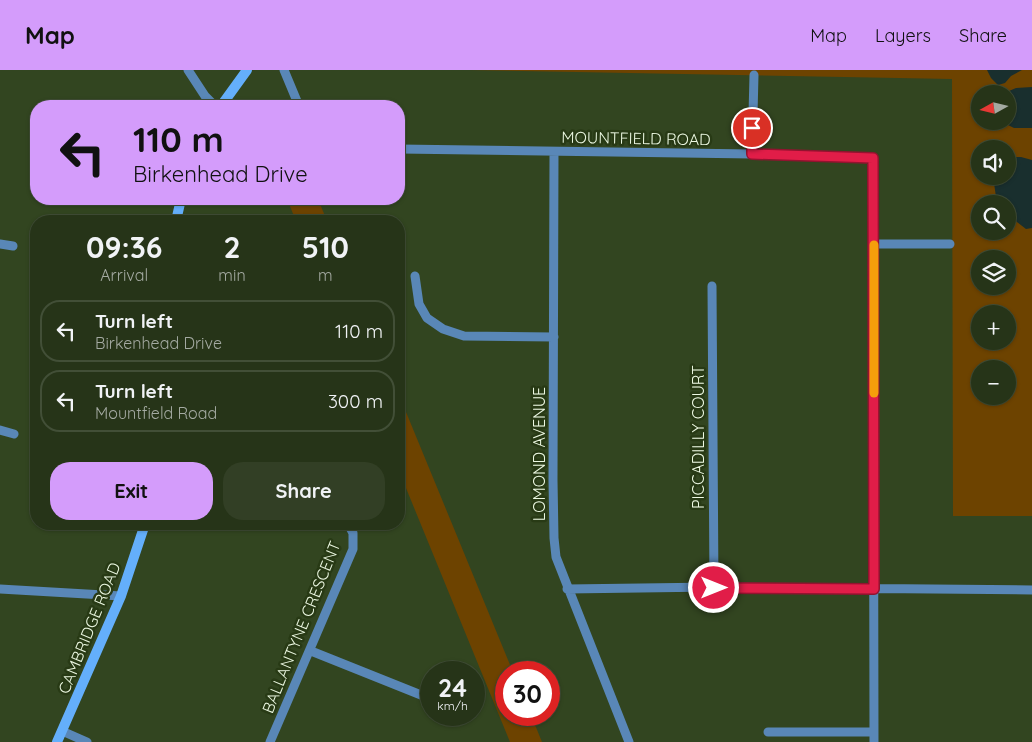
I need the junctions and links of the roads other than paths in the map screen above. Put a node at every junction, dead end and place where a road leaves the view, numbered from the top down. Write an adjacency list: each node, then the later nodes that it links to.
1 (188, 70): 5 (street)
2 (247, 70): 6 (main road)
3 (284, 70): 7 (street)
4 (754, 75): 10 (street)
5 (209, 100)
6 (225, 100)
7 (296, 100)
8 (405, 150): 9 (street, MOUNTFIELD ROAD)
9 (554, 152): 10 (street, MOUNTFIELD ROAD); 17 (street, LOMOND AVENUE)
10 (752, 154): 12 (street, MOUNTFIELD ROAD)
11 (0, 244): 14 (street)
12 (874, 244): 13 (street); 25 (street)
13 (950, 244)
14 (13, 246)
15 (415, 276): 17 (street)
16 (712, 286): 22 (street, PICCADILLY COURT)
17 (554, 336): 24 (street, LOMOND AVENUE)
18 (0, 430): 19 (street)
19 (14, 434)
20 (143, 530): 27 (main road, CAMBRIDGE ROAD)
21 (351, 530): 28 (street, BALLANTYNE CRESCENT)
22 (714, 588): 24 (street); 25 (street)
23 (0, 589): 27 (street)
24 (567, 589): 36 (street, LOMOND AVENUE)
25 (874, 589): 26 (street); 32 (street)
26 (1032, 590)
27 (121, 596): 30 (main road, CAMBRIDGE ROAD)
28 (310, 651): 29 (street); 35 (street, BALLANTYNE CRESCENT)
29 (420, 695)
30 (62, 731): 33 (main road, CAMBRIDGE ROAD); 34 (street)
31 (768, 732): 32 (street)
32 (874, 732): 37 (street)
33 (58, 742)
34 (86, 742)
35 (270, 742)
36 (629, 742)
37 (874, 742)

